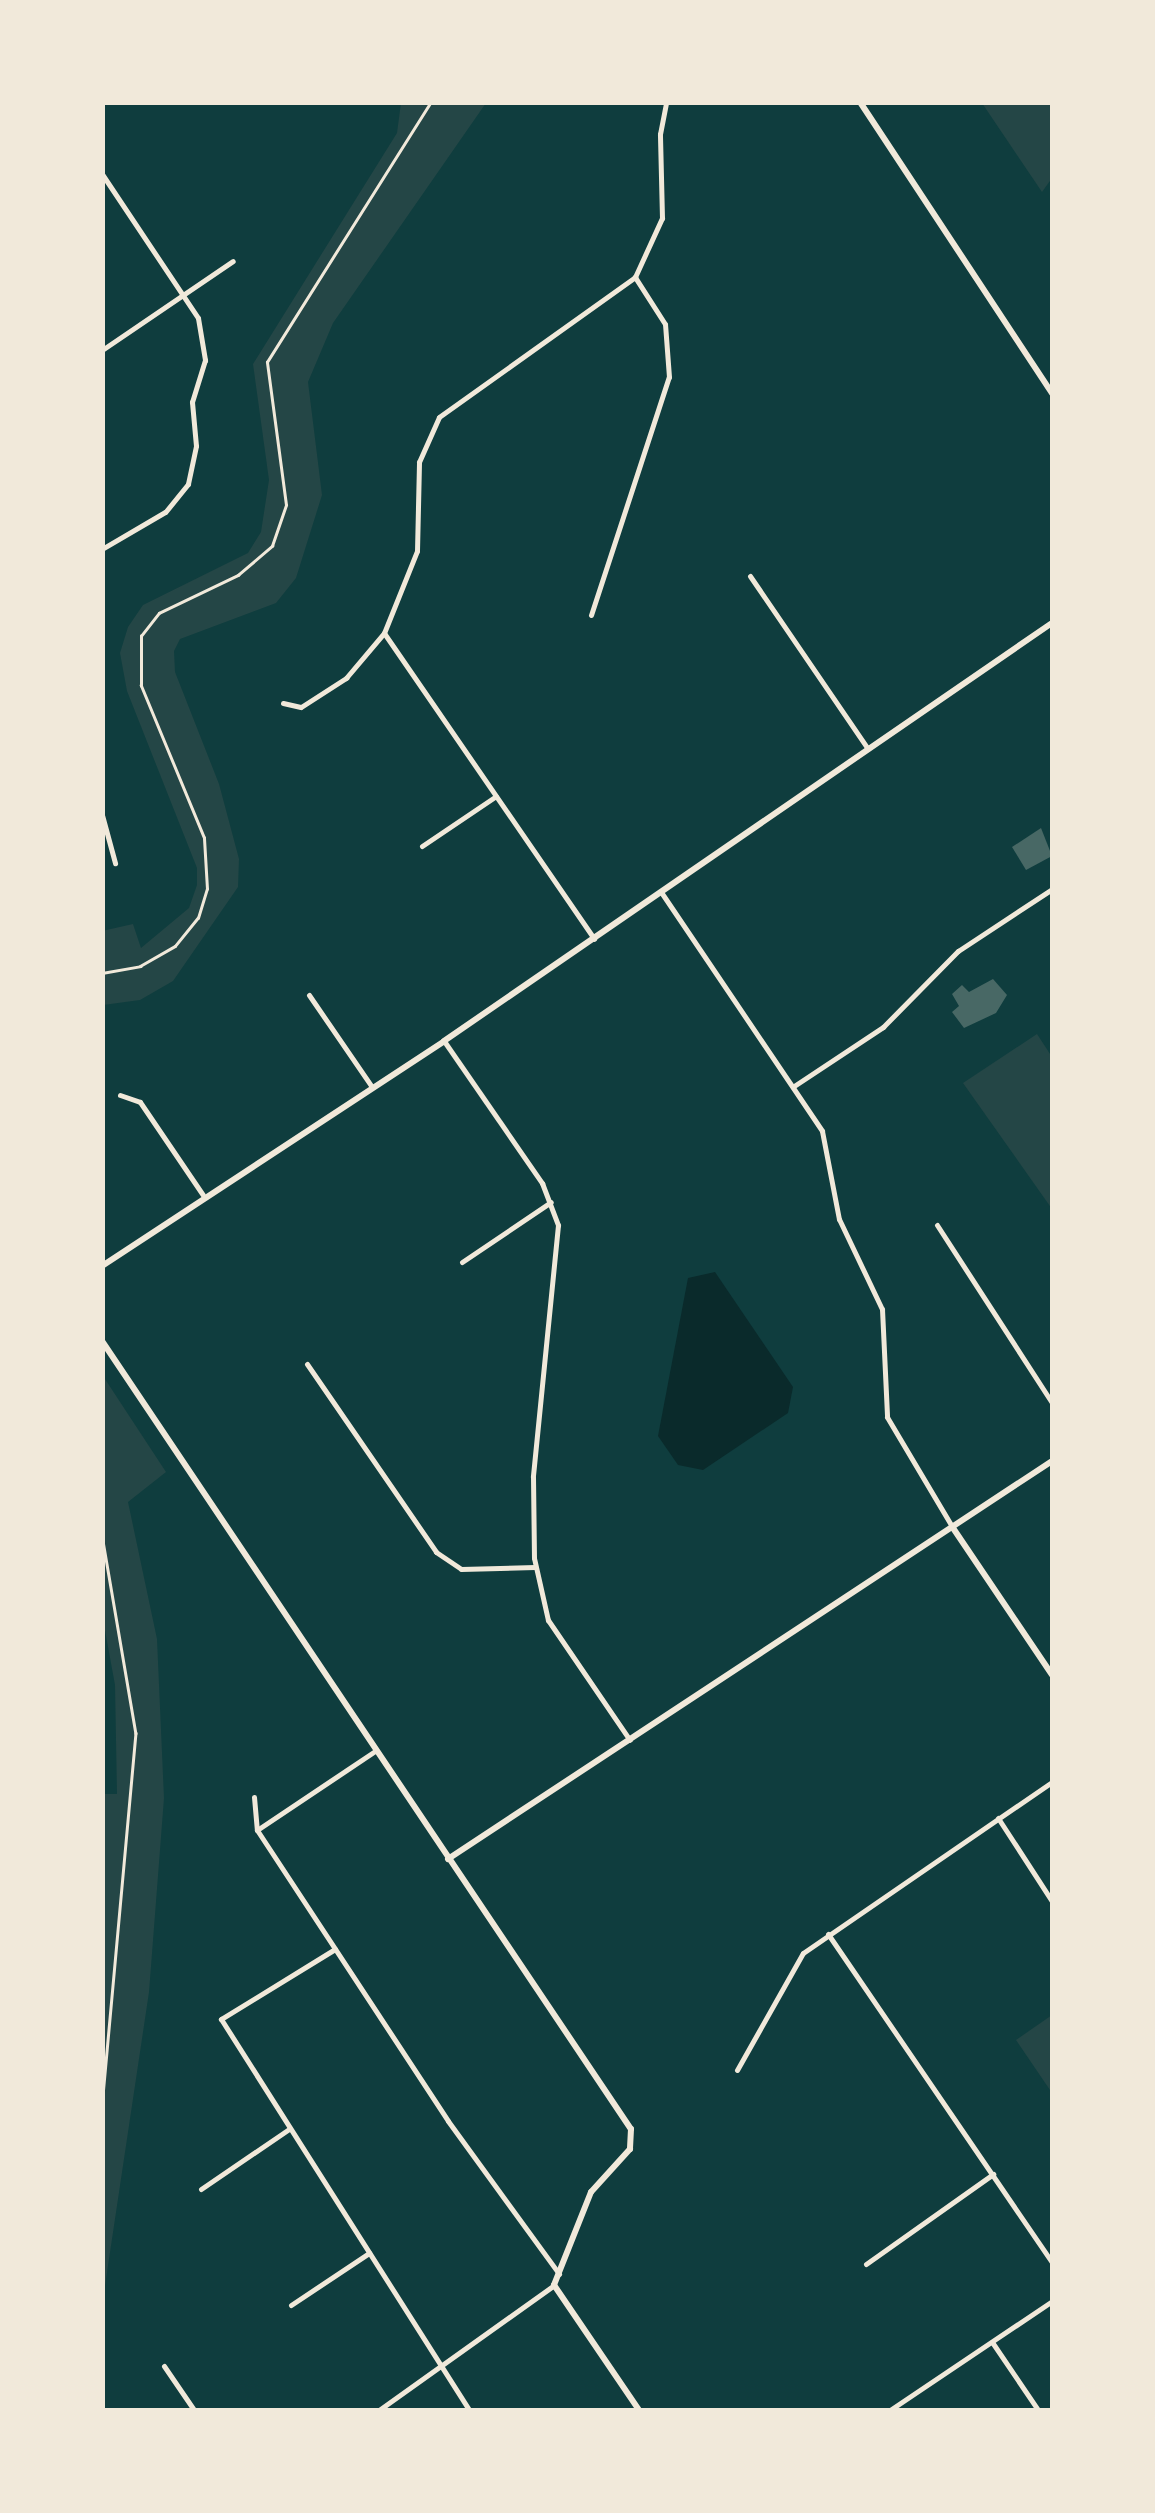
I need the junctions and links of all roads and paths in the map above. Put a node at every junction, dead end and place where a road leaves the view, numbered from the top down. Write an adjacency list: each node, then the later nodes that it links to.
1 (430, 102): 24 (path)
2 (666, 102): 6 (street)
3 (860, 102): 9 (street)
4 (102, 174): 7 (street)
5 (232, 262): 7 (street)
6 (634, 278): 12 (street); 14 (street)
7 (183, 295): 8 (street); 10 (street)
8 (102, 350)
9 (1052, 393)
10 (102, 549)
11 (750, 576): 16 (street)
12 (591, 615)
13 (1052, 623): 16 (street)
14 (384, 633): 15 (street); 17 (street)
15 (283, 703)
16 (868, 749): 22 (street)
17 (496, 796): 19 (street); 23 (street)
18 (102, 815): 20 (street)
19 (422, 846)
20 (115, 863)
21 (1052, 889): 27 (street)
22 (661, 892): 23 (street); 27 (street)
23 (594, 939): 26 (street)
24 (102, 973)
25 (309, 994): 28 (street)
26 (444, 1041): 28 (street); 31 (street)
27 (794, 1086): 39 (street)
28 (372, 1087): 30 (street)
29 (120, 1095): 30 (street)
30 (203, 1194): 34 (street)
31 (552, 1202): 33 (street); 41 (street)
32 (937, 1225): 37 (street)
33 (462, 1262)
34 (102, 1266)
35 (102, 1342): 44 (street)
36 (307, 1364): 41 (street)
37 (1052, 1403)
38 (1052, 1461): 39 (street)
39 (953, 1528): 42 (street); 43 (street)
40 (102, 1535): 54 (path)
41 (535, 1567): 43 (street)
42 (1052, 1675)
43 (630, 1740): 49 (street)
44 (375, 1751): 48 (street); 49 (street)
45 (1052, 1782): 47 (street)
46 (254, 1797): 48 (street)
47 (998, 1818): 50 (street); 51 (street)
48 (257, 1830): 52 (street)
49 (448, 1859): 61 (street)
50 (1052, 1901)
51 (827, 1934): 53 (street); 56 (street)
52 (334, 1949): 55 (street); 61 (street)
53 (737, 2070)
54 (102, 2110)
55 (289, 2129): 57 (street); 58 (street)
56 (993, 2174): 59 (street); 60 (street)
57 (201, 2189)
58 (368, 2254): 64 (street); 67 (street)
59 (1052, 2262)
60 (866, 2264)
61 (559, 2274): 62 (street)
62 (554, 2285): 67 (street); 71 (street)
63 (1052, 2301): 65 (street)
64 (290, 2305)
65 (992, 2342): 72 (street); 73 (street)
66 (164, 2366): 68 (street)
67 (443, 2366): 69 (street); 70 (street)
68 (194, 2410)
69 (379, 2410)
70 (469, 2410)
71 (639, 2410)
72 (890, 2410)
73 (1038, 2410)

